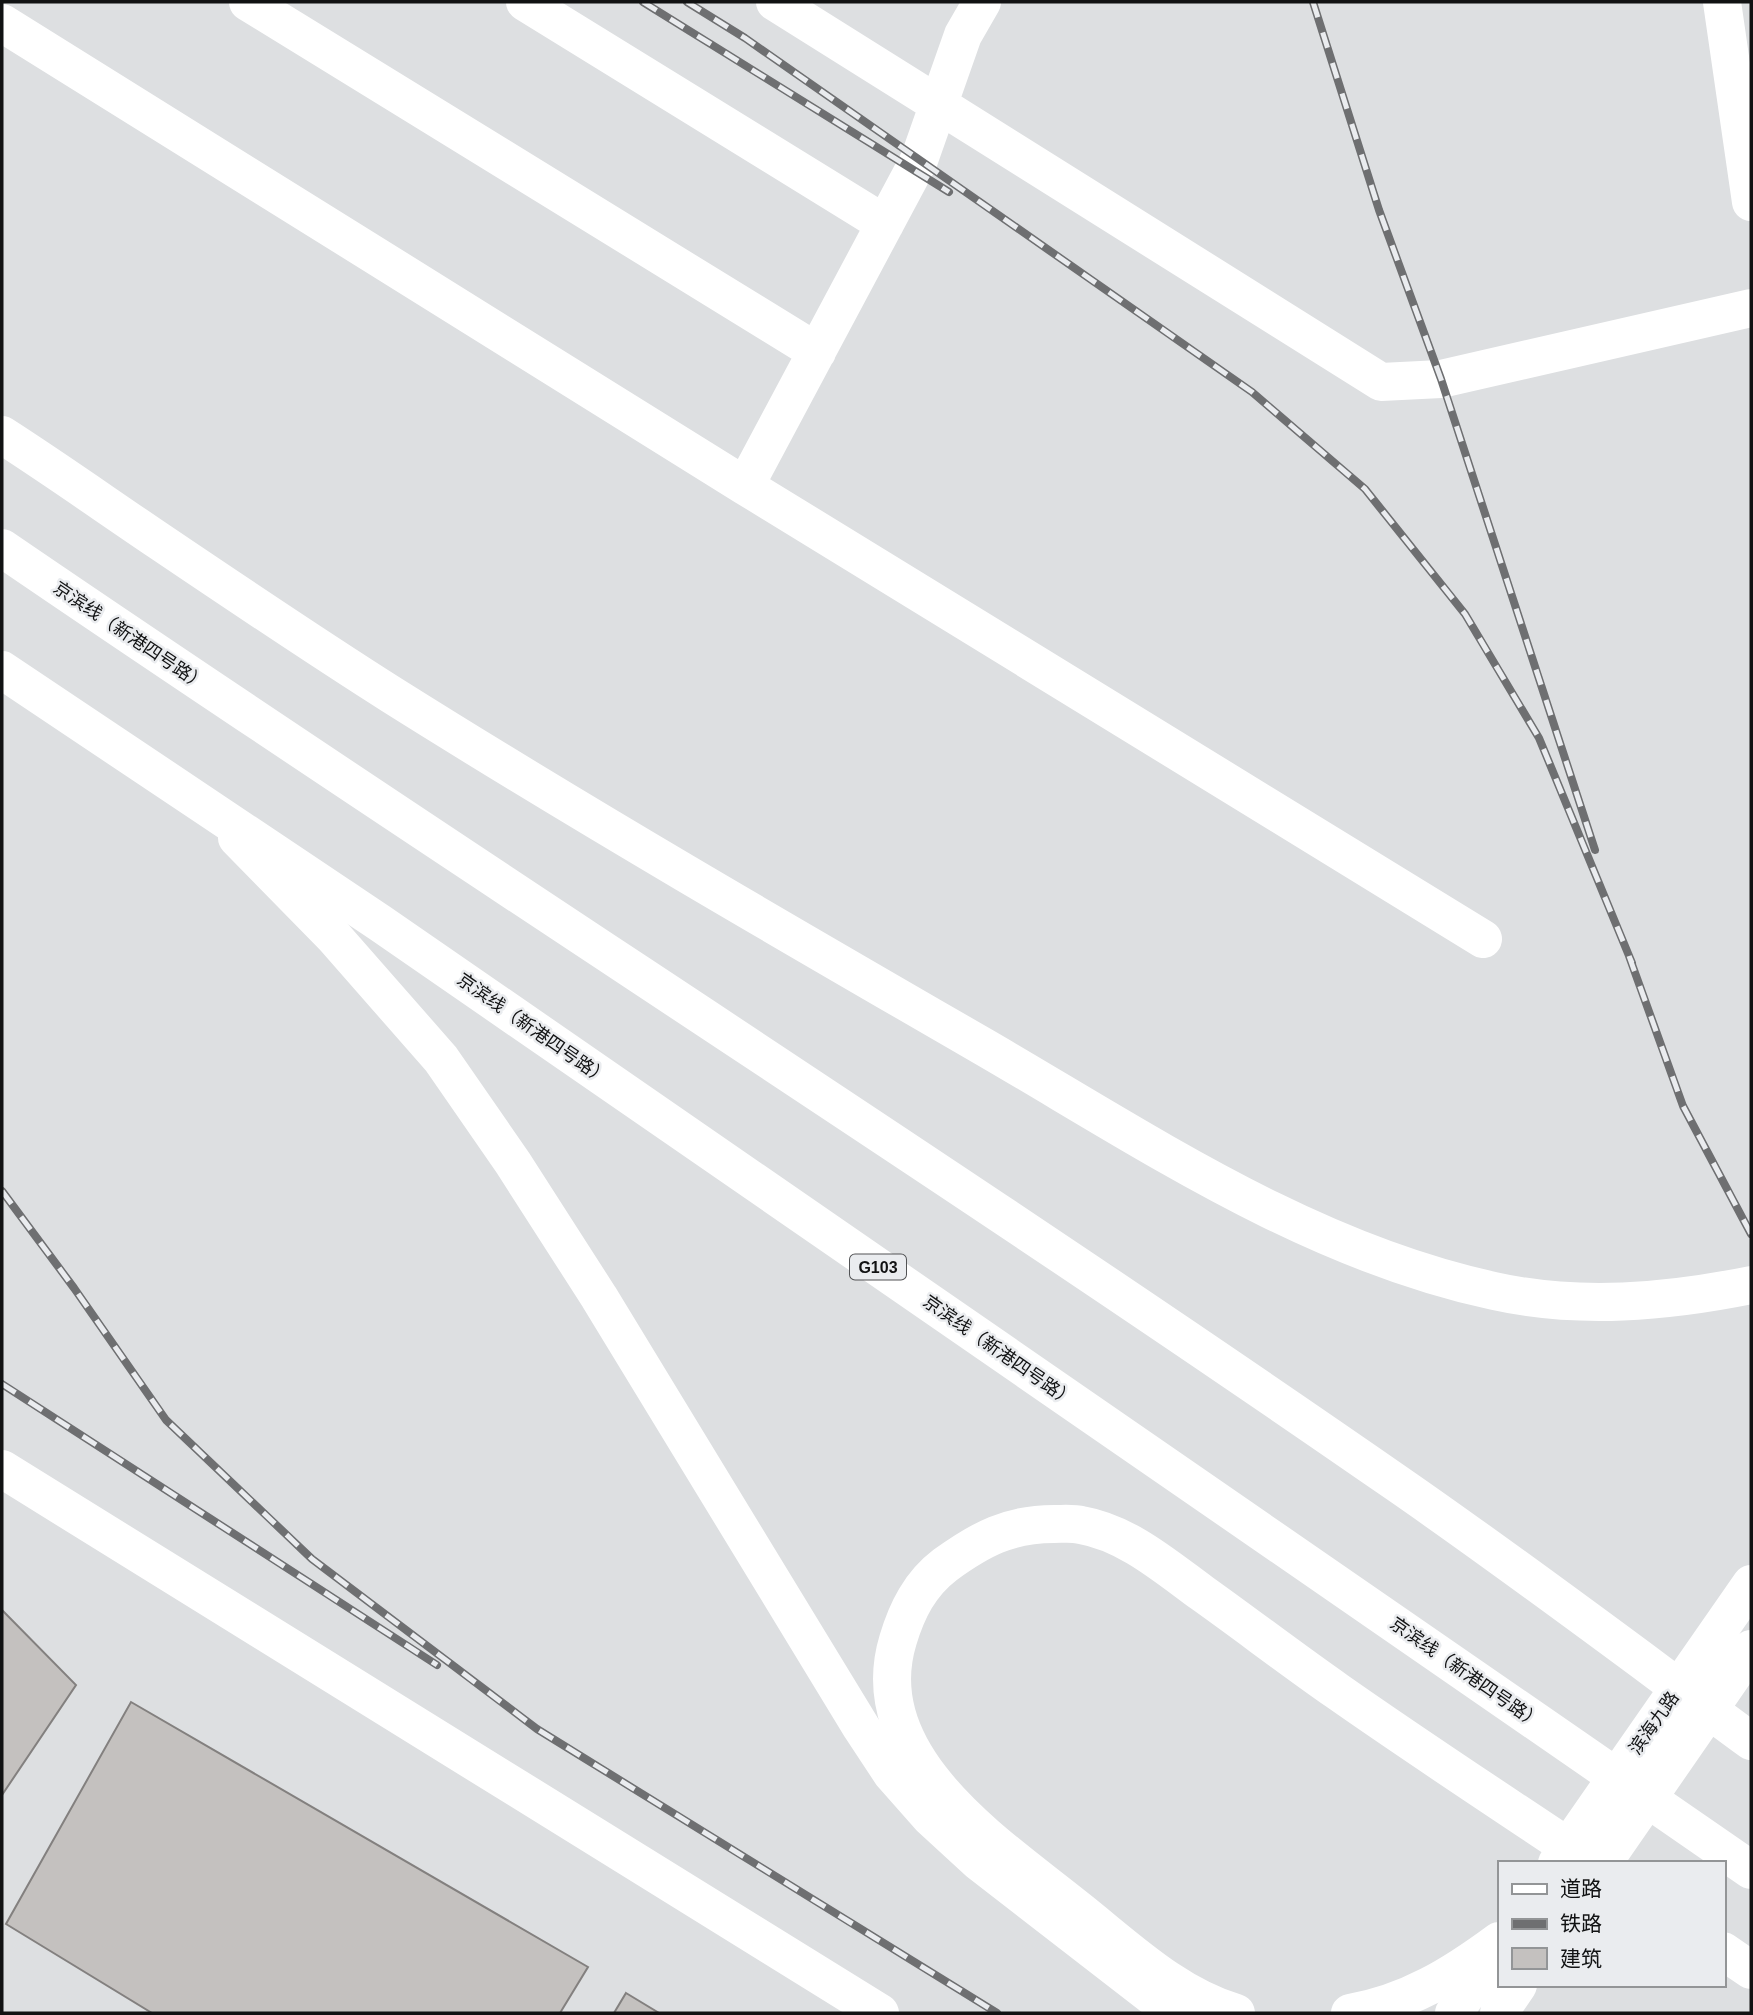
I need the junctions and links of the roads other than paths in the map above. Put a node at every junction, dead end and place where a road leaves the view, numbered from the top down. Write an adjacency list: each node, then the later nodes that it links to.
1 (248, 2): 11 (main road)
2 (526, 2): 9 (main road)
3 (775, 2): 7 (main road)
4 (982, 2): 7 (main road)
5 (1722, 2): 8 (main road)
6 (2, 23): 13 (main road)
7 (939, 103): 9 (main road); 10 (main road)
8 (1751, 202)
9 (885, 224): 11 (main road)
10 (1751, 308)
11 (817, 352): 13 (main road)
12 (2, 435): 18 (main road)
13 (745, 486): 17 (main road)
14 (2, 548): 22 (main road, 京滨线（新港四号路）)
15 (2, 670): 16 (main road, 京滨线（新港四号路） / G103)
16 (213, 813): 26 (main road, 京滨线（新港四号路） / G103); 33 (main road)
17 (1483, 939)
18 (1751, 1285)
19 (2, 1469): 32 (main road)
20 (1751, 1584): 23 (main road, 滨海九路)
21 (1751, 1649): 25 (main road)
22 (1751, 1741)
23 (1558, 1861)
24 (1589, 1861): 34 (main road)
25 (1604, 1861)
26 (1751, 1870)
27 (1498, 1944): 35 (main road)
28 (1498, 1945): 36 (main road)
29 (1725, 1952): 30 (main road)
30 (1751, 1970)
31 (1517, 1987): 37 (main road)
32 (880, 2013)
33 (1174, 2013)
34 (1237, 2013)
35 (1350, 2013)
36 (1454, 2013)
37 (1499, 2013)

